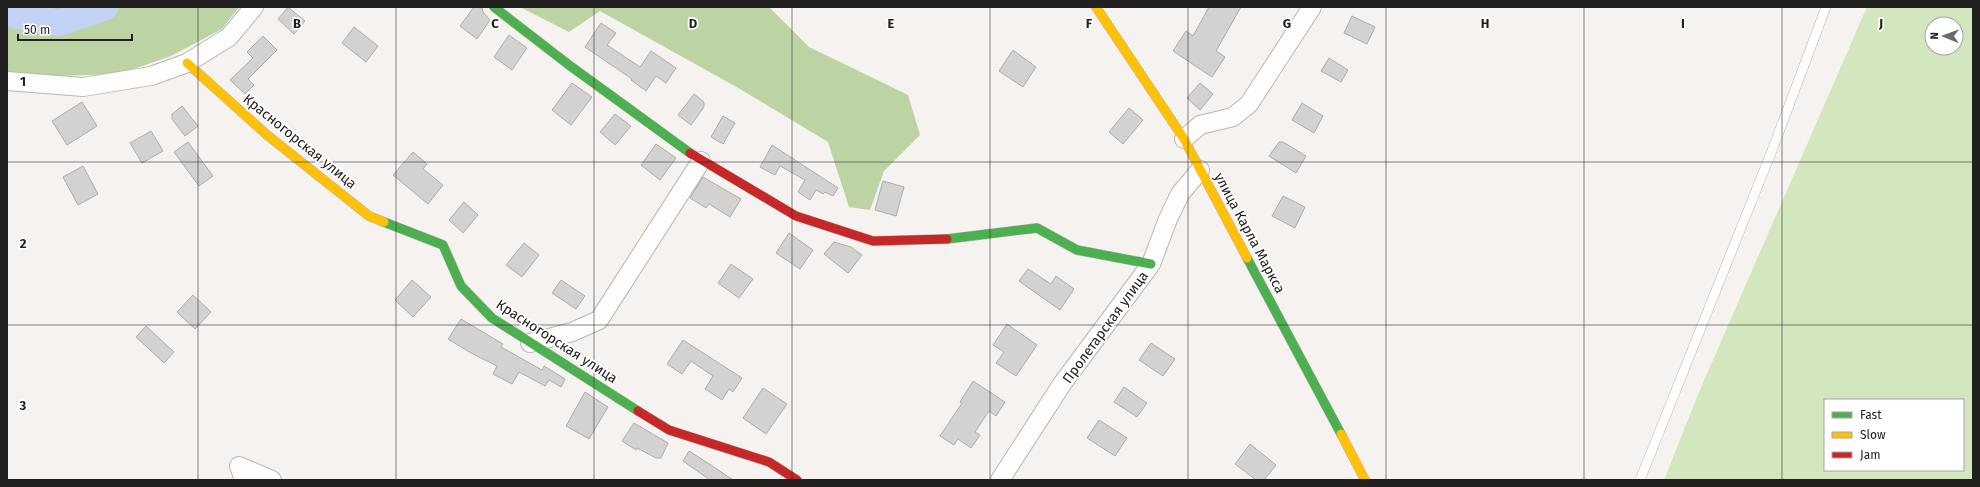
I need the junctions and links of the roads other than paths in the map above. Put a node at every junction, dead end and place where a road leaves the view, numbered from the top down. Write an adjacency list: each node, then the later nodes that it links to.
1 (254, 7): 6 (street)
2 (494, 7): 9 (street)
3 (1096, 7): 8 (street, улица Карла Маркса)
4 (1312, 7): 8 (street)
5 (1826, 7): 18 (lane)
6 (187, 63): 7 (street); 12 (street, Красногорская улица)
7 (7, 81)
8 (1184, 139): 10 (street, улица Карла Маркса)
9 (701, 161): 11 (street); 12 (street)
10 (1200, 170): 11 (street, Пролетарская улица); 17 (street, улица Карла Маркса)
11 (1151, 264): 16 (street, Пролетарская улица)
12 (530, 343): 15 (street, Красногорская улица)
13 (244, 480): 14 (street)
14 (272, 480)
15 (797, 480)
16 (1000, 480)
17 (1365, 480)
18 (1640, 480)

